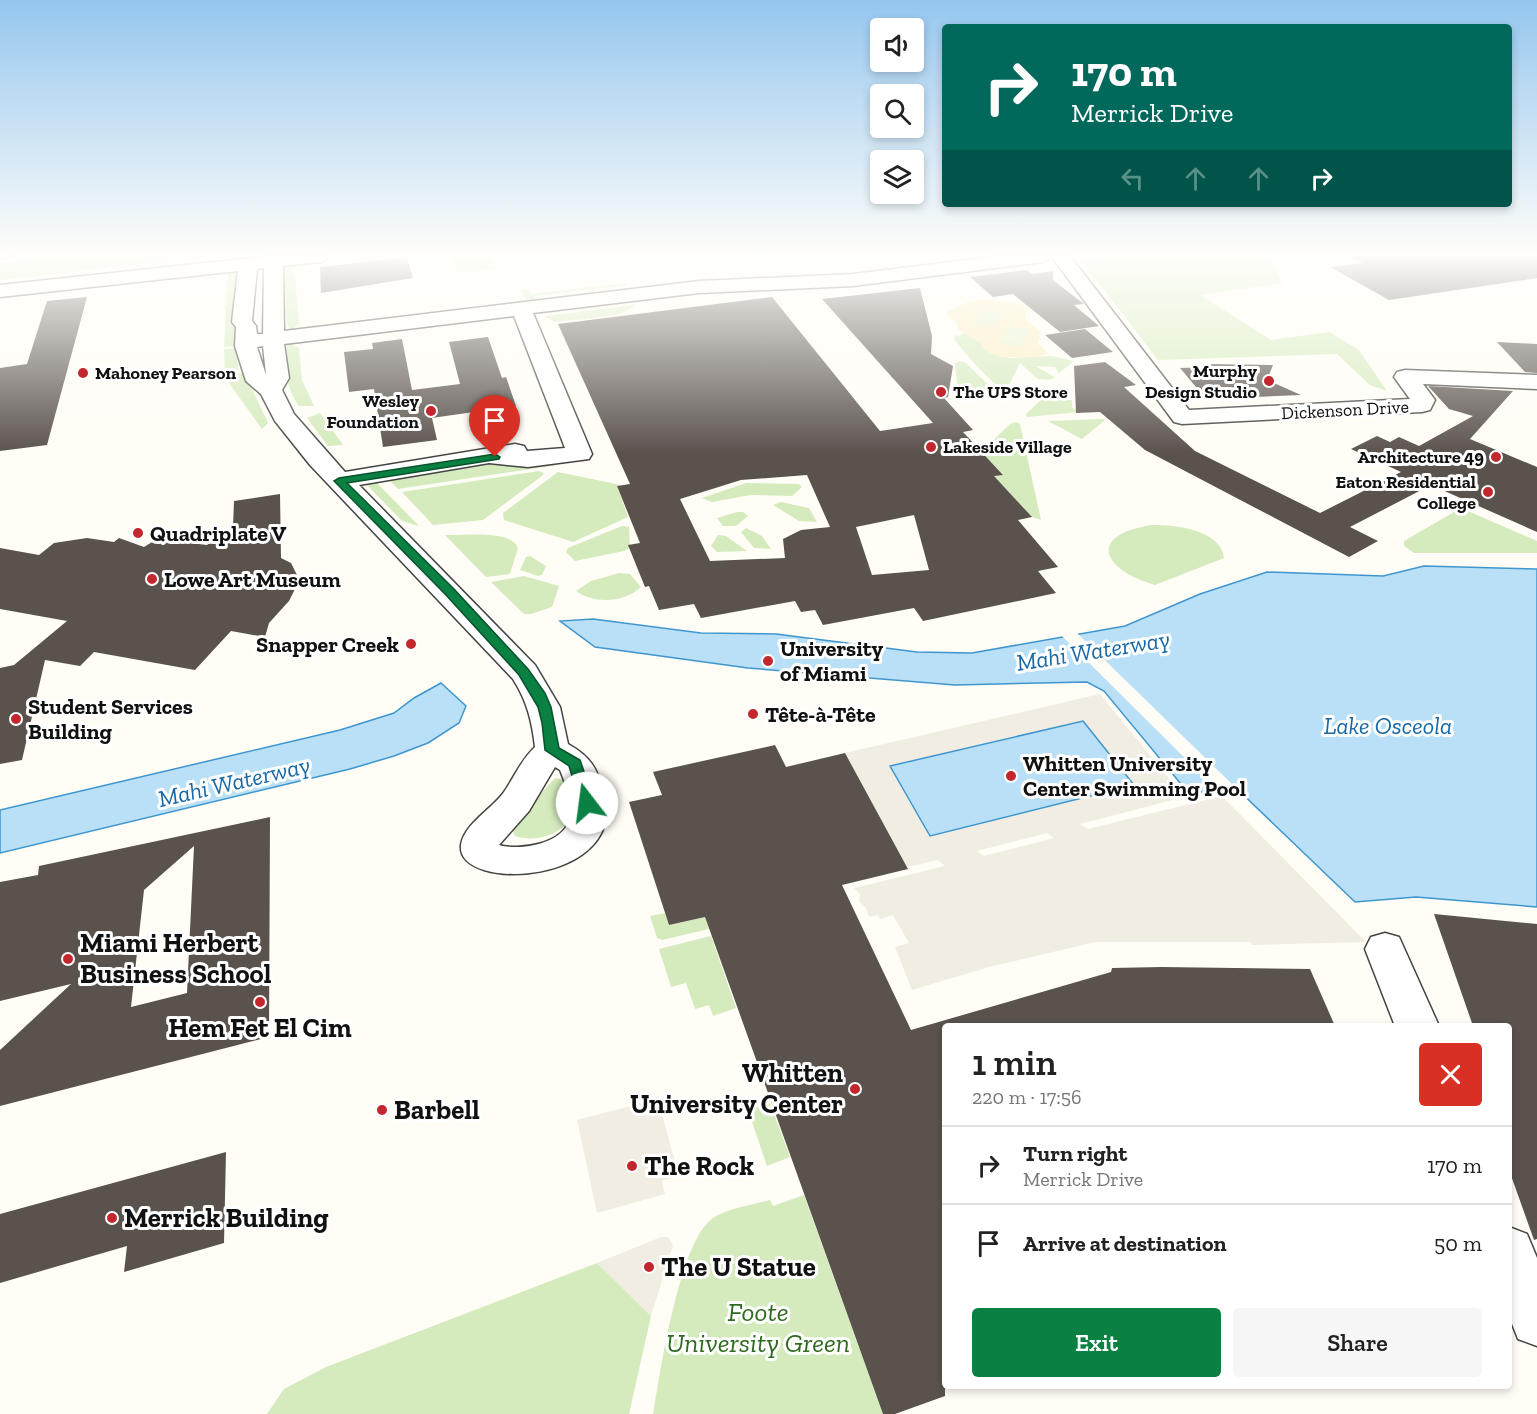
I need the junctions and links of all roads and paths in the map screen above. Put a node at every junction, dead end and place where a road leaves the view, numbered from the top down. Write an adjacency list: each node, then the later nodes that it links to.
1 (247, 322): 6 (street)
2 (271, 322): 7 (street)
3 (414, 322): 7 (street)
4 (527, 322): 10 (street)
5 (1110, 322): 8 (street, Dickenson Drive)
6 (246, 325): 7 (street); 9 (street)
7 (274, 339): 9 (street)
8 (1537, 382)
9 (271, 390): 10 (street)
10 (339, 481): 11 (street)
11 (552, 750)
12 (1385, 949): 13 (street)
13 (1415, 1023)
14 (1512, 1259): 15 (street)
15 (1537, 1320)

